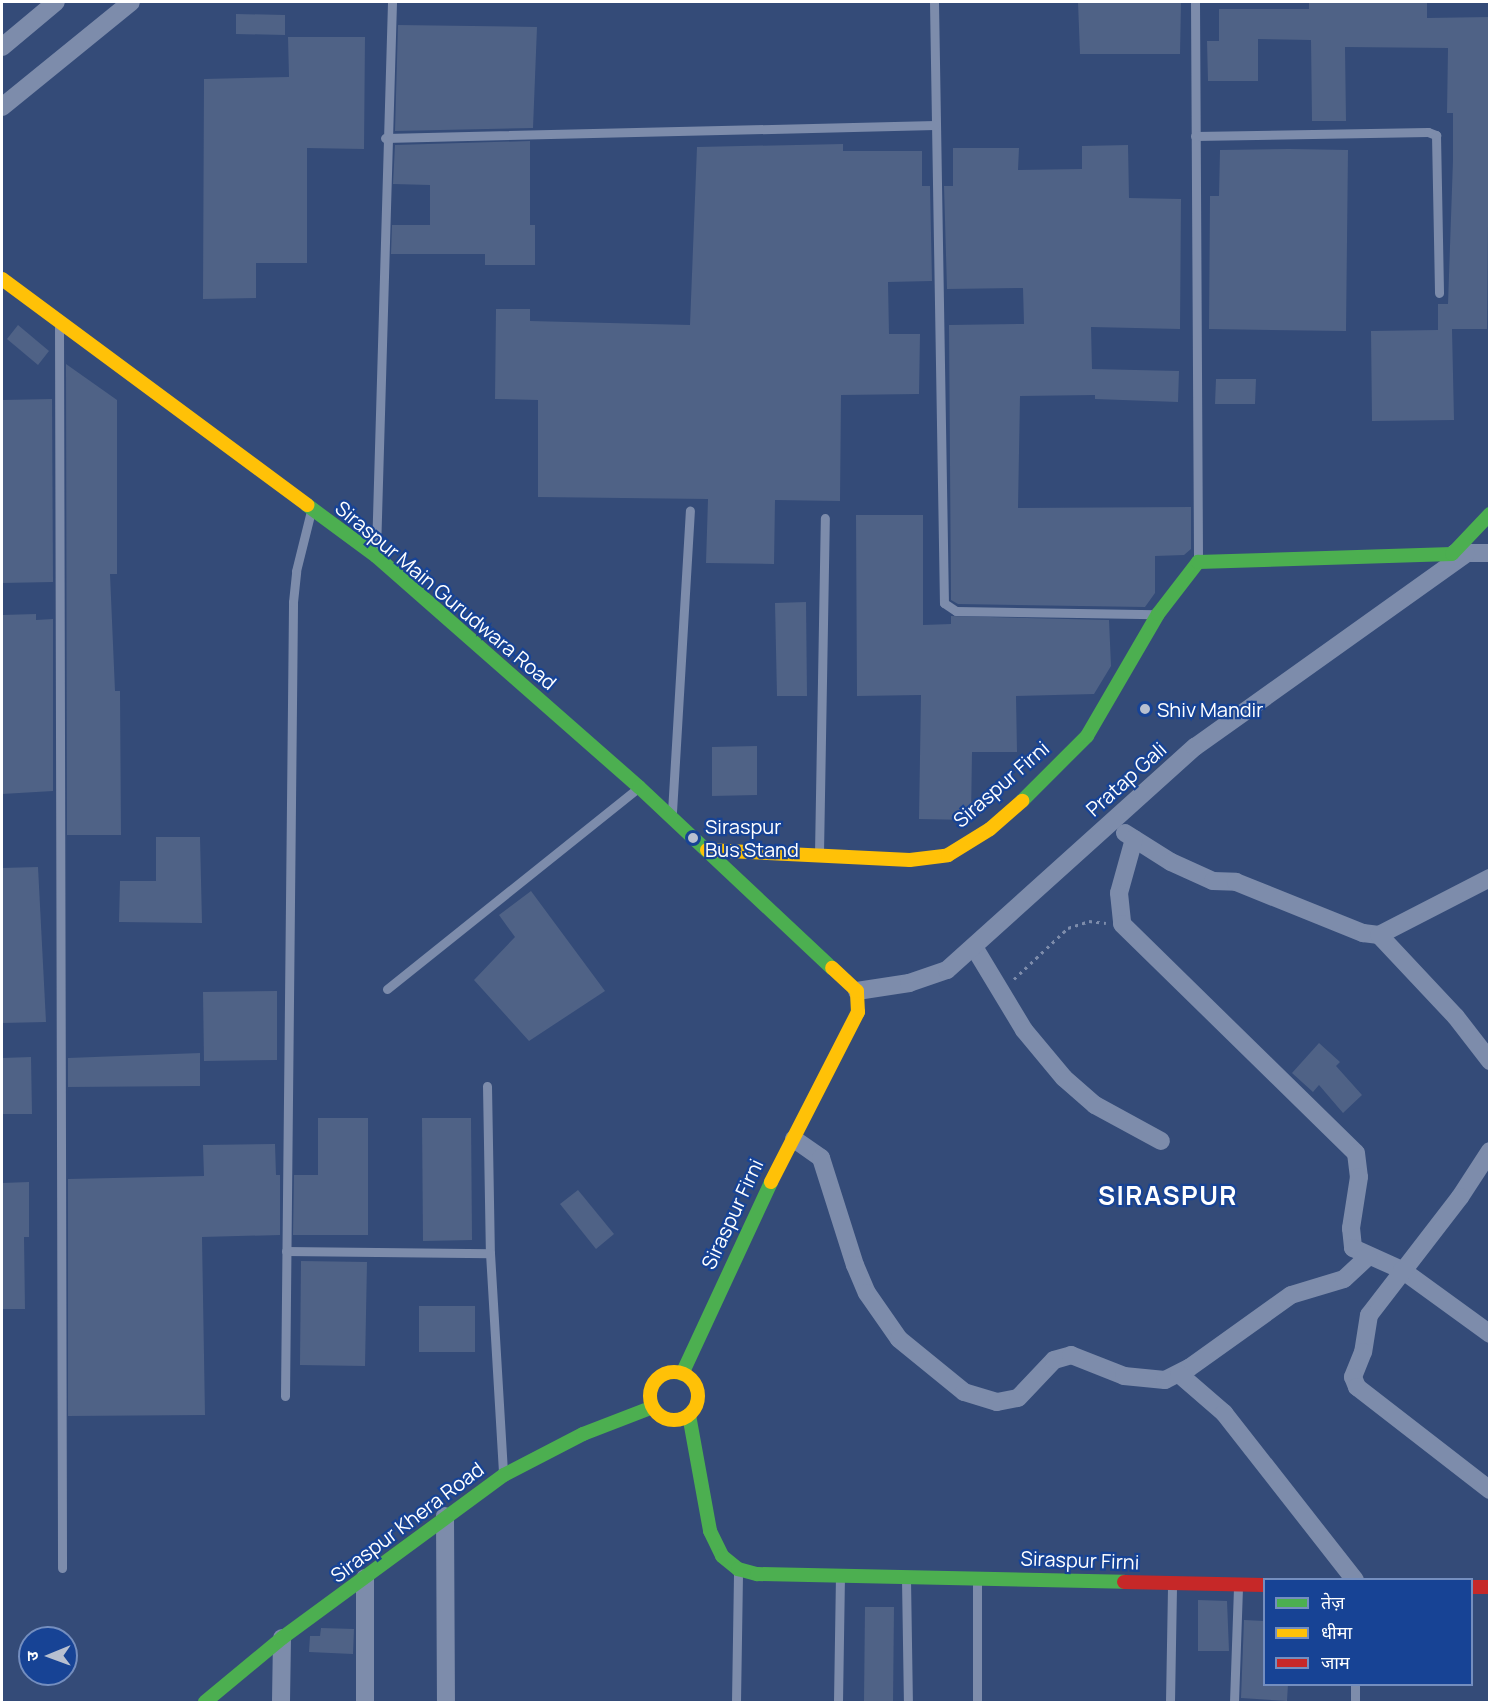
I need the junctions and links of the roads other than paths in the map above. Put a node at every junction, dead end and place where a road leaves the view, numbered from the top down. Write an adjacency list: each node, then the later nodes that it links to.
1 (56, 2): 6 (street)
2 (131, 2): 7 (street)
3 (392, 2): 10 (lane)
4 (934, 2): 8 (lane)
5 (1195, 2): 9 (lane)
6 (2, 47)
7 (4, 98)
8 (935, 125): 10 (lane); 22 (lane)
9 (1196, 136): 12 (lane); 21 (lane)
10 (385, 138): 20 (lane)
11 (2, 279): 13 (street, Siraspur Main Gurudwara Road)
12 (1439, 293)
13 (58, 324): 14 (street, Siraspur Main Gurudwara Road); 52 (lane)
14 (311, 508): 20 (street, Siraspur Main Gurudwara Road); 39 (lane)
15 (690, 511): 24 (lane)
16 (825, 518): 28 (lane)
17 (1486, 519): 19 (street)
18 (1490, 553): 19 (street)
19 (1461, 554): 21 (street); 25 (street, Pratap Gali)
20 (376, 556): 23 (street, Siraspur Main Gurudwara Road)
21 (1198, 561): 22 (street, Siraspur Firni)
22 (1158, 614): 28 (street, Siraspur Firni)
23 (639, 787): 24 (street, Siraspur Main Gurudwara Road); 32 (lane)
24 (672, 818): 27 (street, Siraspur Main Gurudwara Road)
25 (1111, 825): 26 (street); 31 (street, Pratap Gali)
26 (1134, 839): 30 (street); 41 (street)
27 (707, 850): 28 (street, Siraspur Firni); 33 (street)
28 (819, 856)
29 (1490, 878): 30 (street)
30 (1379, 935): 34 (street)
31 (974, 947): 33 (street, Pratap Gali); 37 (street)
32 (387, 989)
33 (857, 991): 36 (street, Siraspur Firni)
34 (1490, 1061)
35 (487, 1086): 40 (lane)
36 (794, 1139): 44 (street, Siraspur Firni); 45 (street)
37 (1161, 1142)
38 (1490, 1151): 42 (street)
39 (286, 1251): 40 (lane); 46 (lane)
40 (490, 1253): 49 (lane)
41 (1368, 1257): 42 (street); 45 (street)
42 (1402, 1270): 43 (street); 50 (street)
43 (1490, 1334)
44 (682, 1374): 47 (street); 48 (street)
45 (1179, 1374): 56 (street)
46 (285, 1396)
47 (653, 1407): 48 (street); 49 (street, Siraspur Khera Road)
48 (689, 1415): 53 (street)
49 (504, 1475): 51 (street, Siraspur Khera Road)
50 (1490, 1490)
51 (445, 1516): 54 (street, Siraspur Khera Road); 69 (street)
52 (62, 1568)
53 (738, 1569): 55 (street, Siraspur Firni); 70 (lane)
54 (365, 1578): 64 (street, Siraspur Khera Road); 68 (street)
55 (840, 1578): 57 (street, Siraspur Firni); 71 (lane)
56 (1353, 1578)
57 (906, 1579): 58 (street, Siraspur Firni); 72 (lane)
58 (977, 1580): 59 (street, Siraspur Firni); 73 (lane)
59 (1172, 1585): 60 (street, Siraspur Firni); 74 (lane)
60 (1238, 1585): 61 (street, Siraspur Firni); 75 (lane)
61 (1263, 1585)
62 (1473, 1587): 63 (street)
63 (1490, 1587)
64 (282, 1638): 66 (street, Siraspur Khera Road); 67 (street)
65 (1355, 1686): 76 (lane)
66 (205, 1702)
67 (281, 1702)
68 (365, 1702)
69 (446, 1702)
70 (736, 1702)
71 (838, 1702)
72 (908, 1702)
73 (977, 1702)
74 (1170, 1702)
75 (1234, 1702)
76 (1354, 1702)

